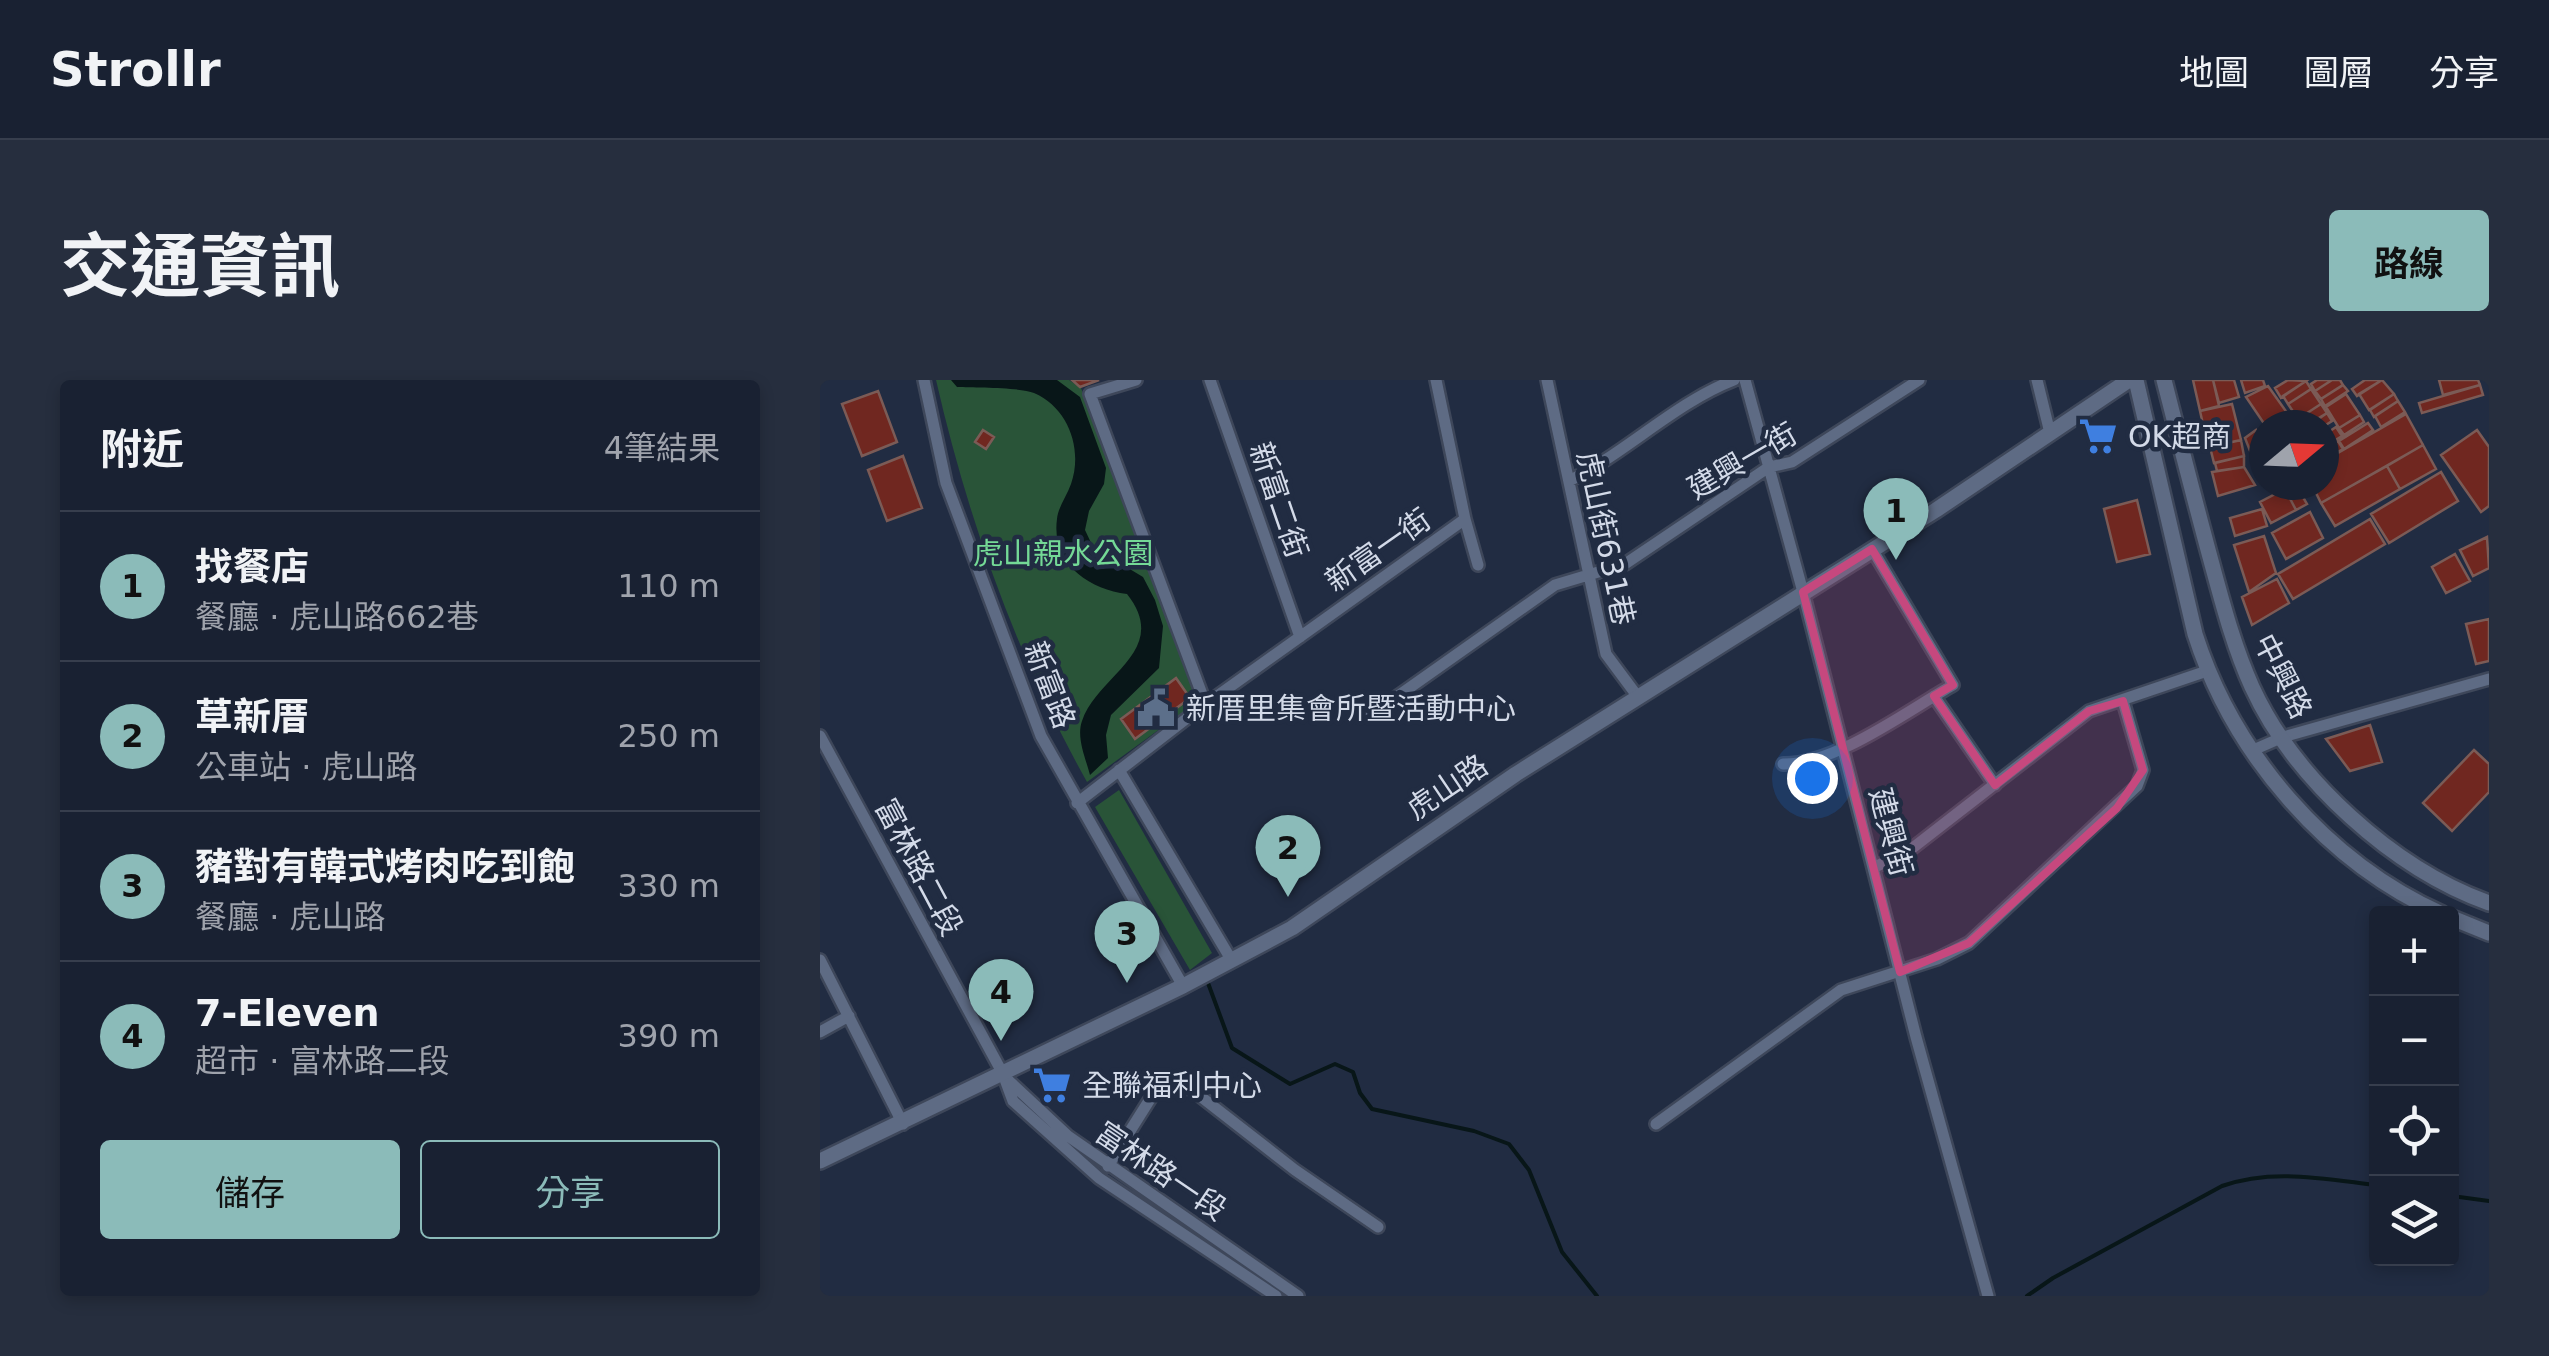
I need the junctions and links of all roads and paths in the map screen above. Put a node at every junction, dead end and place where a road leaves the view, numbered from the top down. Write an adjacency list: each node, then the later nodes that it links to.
1 (924, 380): 35 (street, 新富路)
2 (1136, 380): 26 (street)
3 (1210, 380): 20 (street, 新富二街)
4 (1436, 380): 15 (street, 新富一街)
5 (1547, 380): 14 (street, 虎山街631巷)
6 (1734, 380): 14 (street)
7 (1745, 380): 13 (street, 建興街)
8 (1919, 380): 13 (street, 建興一街)
9 (2036, 380): 12 (street)
10 (2132, 380): 12 (street, 虎山路); 21 (street)
11 (2164, 380): 29 (street, 中興路)
12 (2050, 433): 16 (street, 虎山路)
13 (1769, 467): 18 (street, 建興一街); 19 (street, 建興街)
14 (1569, 481): 18 (street, 虎山街631巷)
15 (1465, 520): 17 (street); 20 (street, 新富一街)
16 (1872, 549): 19 (street, 虎山路); 23 (street)
17 (1478, 565)
18 (1586, 576): 24 (street, 虎山街631巷); 27 (street, 建興一街)
19 (1803, 592): 24 (street, 虎山路); 30 (street, 建興街)
20 (1300, 637): 26 (street, 新富一街)
21 (2207, 671): 25 (street); 31 (street)
22 (2489, 680): 29 (street)
23 (1934, 696): 30 (street); 34 (street)
24 (1638, 697): 42 (street, 虎山路)
25 (2123, 700): 34 (street); 43 (street)
26 (1206, 704): 33 (street, 新富一街)
27 (1371, 715)
28 (820, 736): 47 (street, 富林路二段)
29 (2283, 737): 31 (street); 37 (street, 中興路)
30 (1843, 748): 32 (street); 36 (street, 建興街)
31 (2250, 752): 38 (street)
32 (1783, 764)
33 (1119, 770): 35 (street, 新富一街); 42 (street)
34 (1995, 785): 36 (street)
35 (1077, 803): 44 (street, 新富路)
36 (1875, 867): 43 (street, 建興街)
37 (2489, 903)
38 (2424, 906)
39 (2459, 921): 40 (street)
40 (2489, 933)
41 (820, 960): 45 (street)
42 (1232, 960): 44 (street, 虎山路)
43 (1900, 972): 49 (street); 55 (street, 建興街)
44 (1184, 986): 47 (street, 虎山路)
45 (849, 1016): 46 (street); 48 (street)
46 (820, 1032)
47 (1003, 1074): 48 (street, 虎山路); 51 (street, 富林路一段); 53 (street, 富林路一段)
48 (903, 1124): 50 (street, 虎山路)
49 (1656, 1124)
50 (820, 1162)
51 (1108, 1166): 52 (street); 54 (street, 富林路一段)
52 (1378, 1227)
53 (1276, 1296)
54 (1298, 1296)
55 (1988, 1296)

